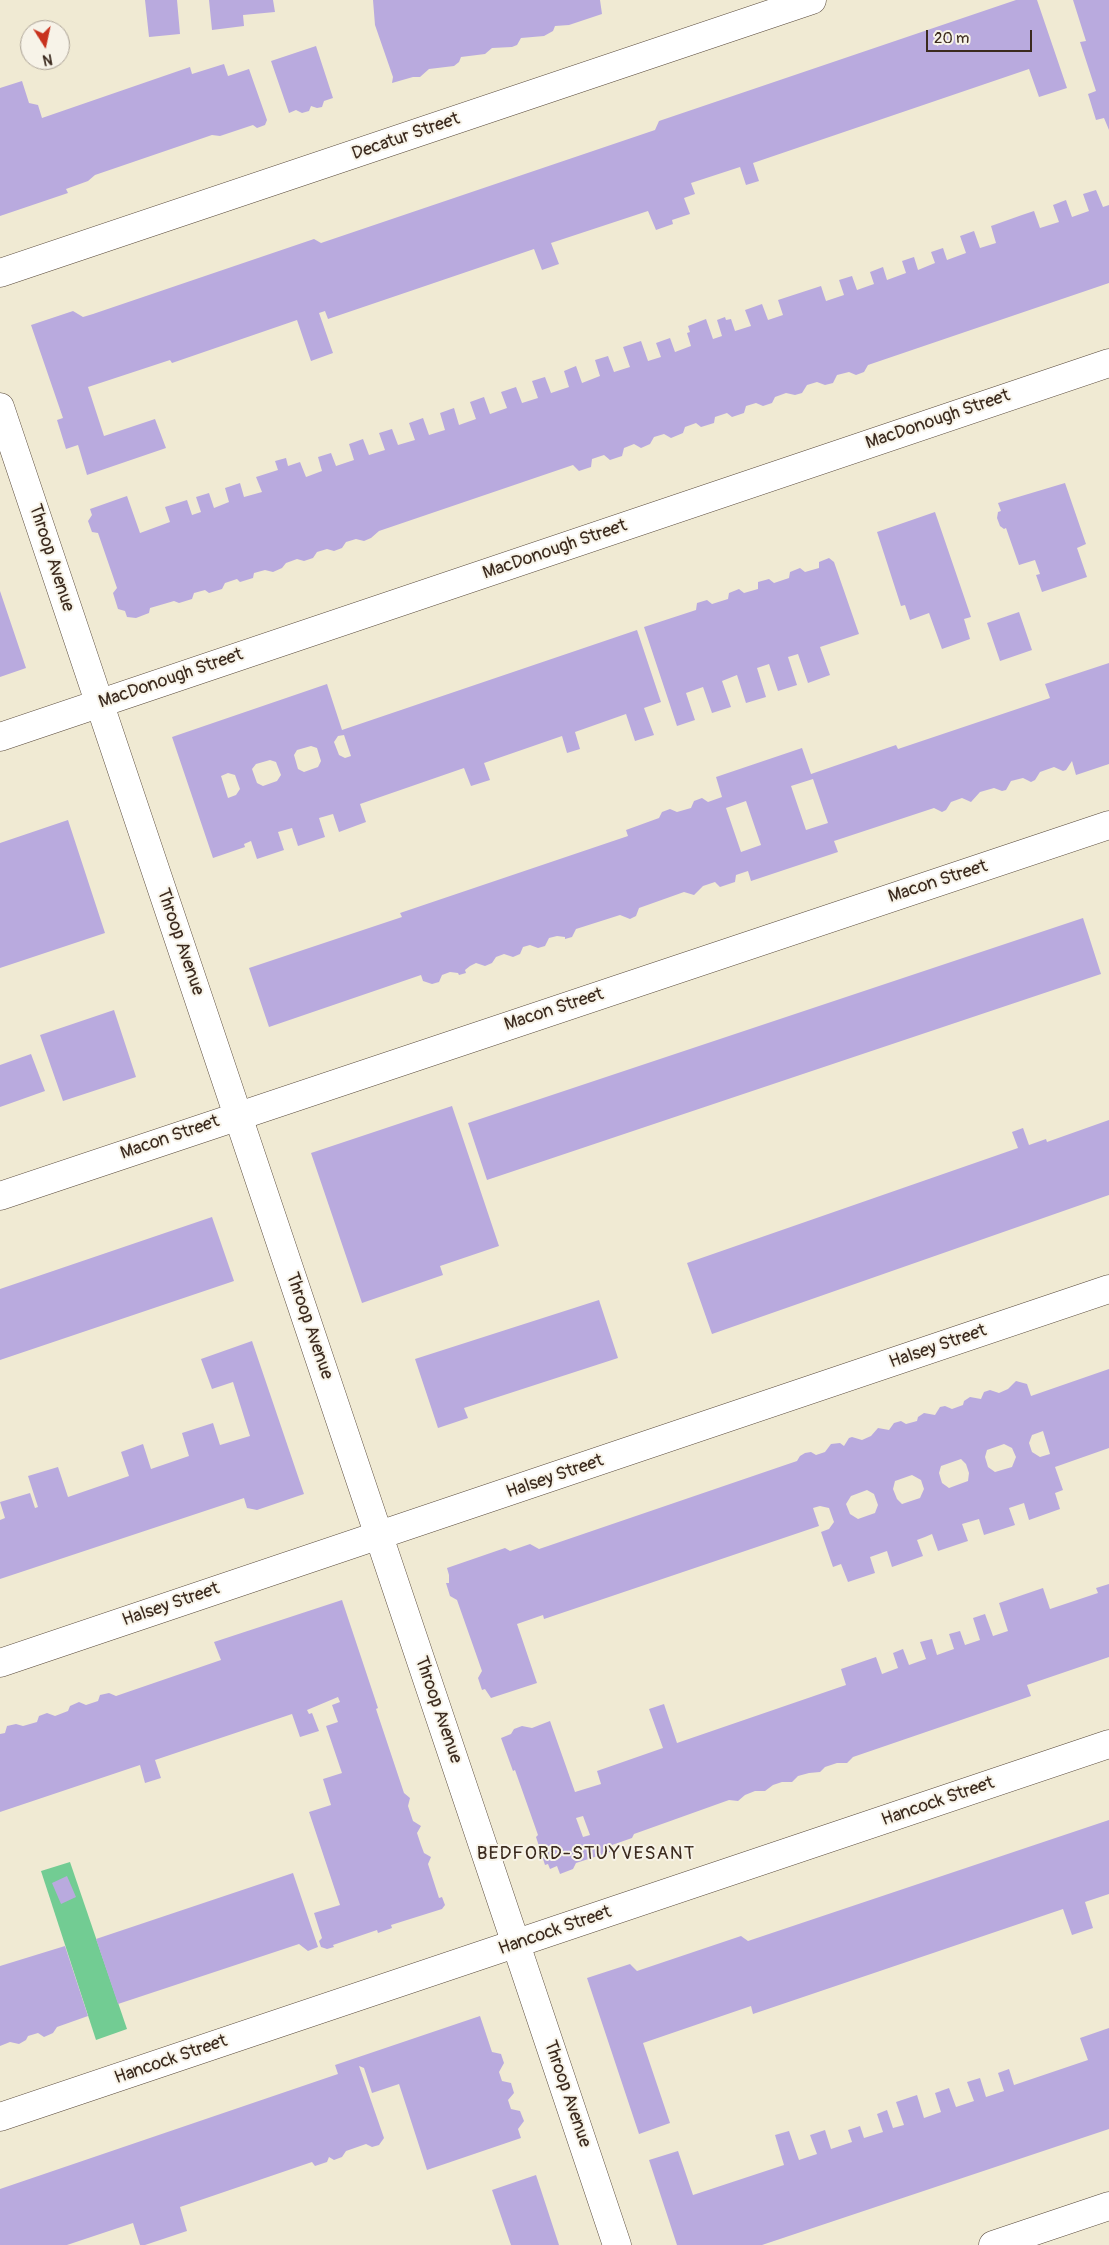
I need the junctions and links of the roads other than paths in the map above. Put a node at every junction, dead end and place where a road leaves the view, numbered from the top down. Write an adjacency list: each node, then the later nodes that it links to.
1 (812, 0): 2 (street, Decatur Street)
2 (0, 273)
3 (1109, 363): 5 (street, MacDonough Street)
4 (0, 407): 5 (street, Throop Avenue)
5 (99, 704): 6 (street, MacDonough Street); 8 (street, Throop Avenue)
6 (0, 737)
7 (1109, 825): 8 (street, Macon Street)
8 (238, 1115): 9 (street, Macon Street); 11 (street, Throop Avenue)
9 (0, 1196)
10 (1109, 1289): 11 (street, Halsey Street)
11 (379, 1534): 12 (street, Halsey Street); 14 (street, Throop Avenue)
12 (0, 1662)
13 (1109, 1744): 14 (street, Hancock Street)
14 (516, 1944): 15 (street, Hancock Street); 17 (street, Throop Avenue)
15 (0, 2118)
16 (1109, 2206): 18 (street)
17 (618, 2245)
18 (993, 2245)

